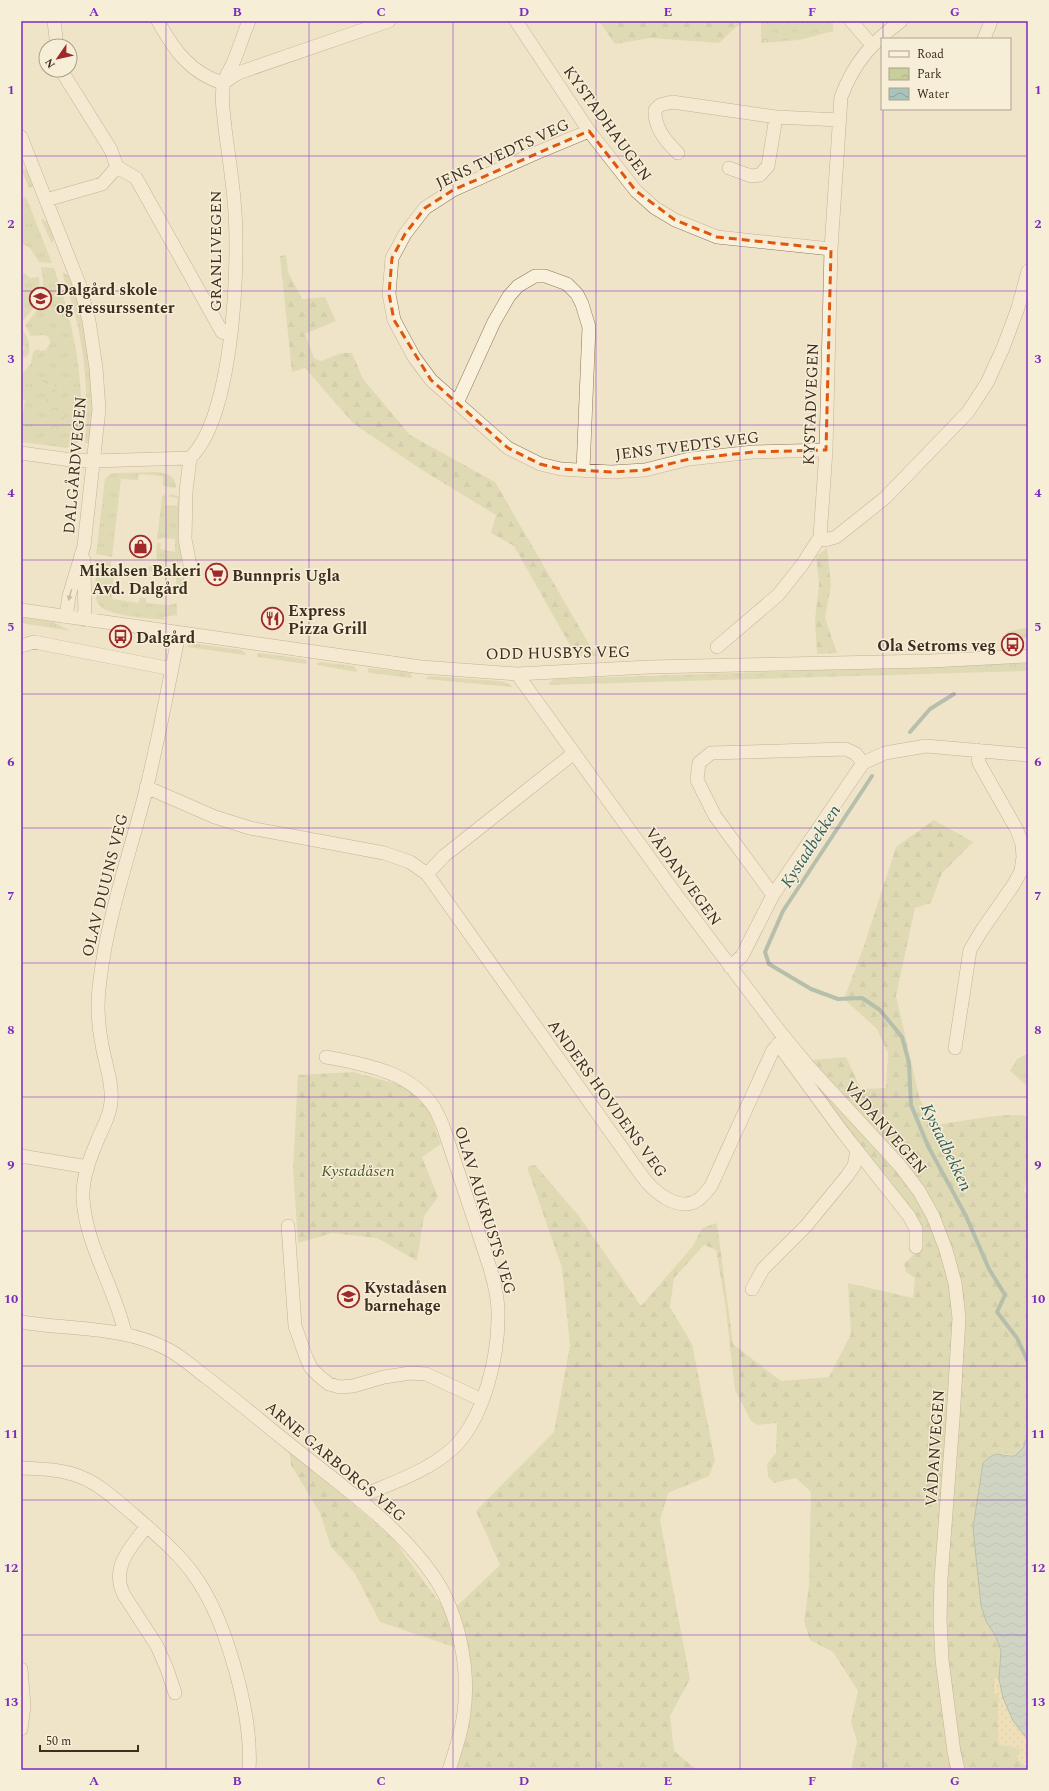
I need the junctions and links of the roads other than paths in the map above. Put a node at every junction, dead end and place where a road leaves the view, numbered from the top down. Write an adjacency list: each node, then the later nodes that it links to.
1 (54, 21): 9 (street)
2 (158, 21): 13 (street)
3 (249, 21): 13 (street, GRANLIVEGEN)
4 (389, 21): 13 (street)
5 (516, 21): 16 (street, KYSTADHAUGEN)
6 (851, 21): 11 (street)
7 (901, 21): 11 (street, KYSTADVEGEN)
8 (991, 21): 10 (street)
9 (56, 38)
10 (984, 38)
11 (872, 45): 15 (street, KYSTADVEGEN)
12 (66, 78): 19 (street)
13 (223, 83): 24 (street, GRANLIVEGEN)
14 (776, 117): 15 (street); 18 (street); 20 (street)
15 (839, 120): 22 (street, KYSTADVEGEN)
16 (590, 132): 22 (street, KYSTADHAUGEN); 25 (street, JENS TVEDTS VEG)
17 (21, 137): 21 (street, DALGÅRDVEGEN)
18 (678, 153)
19 (117, 167): 21 (street); 24 (street)
20 (729, 168)
21 (46, 200): 29 (street, DALGÅRDVEGEN)
22 (832, 249): 26 (street, KYSTADVEGEN)
23 (1028, 271): 31 (street)
24 (231, 335): 28 (street, GRANLIVEGEN)
25 (457, 403): 30 (street, JENS TVEDTS VEG); 30 (street)
26 (826, 450): 30 (street, JENS TVEDTS VEG); 31 (street, KYSTADVEGEN)
27 (21, 453): 29 (street)
28 (190, 458): 29 (street); 33 (street)
29 (93, 461): 32 (street, DALGÅRDVEGEN)
30 (583, 470)
31 (820, 537): 39 (street, KYSTADVEGEN)
32 (84, 546): 35 (street, DALGÅRDVEGEN, one-way to 35); 36 (street, DALGÅRDVEGEN)
33 (190, 565)
34 (21, 610): 35 (street, ODD HUSBYS VEG)
35 (66, 617): 36 (street, ODD HUSBYS VEG)
36 (85, 620): 37 (street, ODD HUSBYS VEG)
37 (179, 633): 41 (street, OLAV DUUNS VEG); 42 (street, ODD HUSBYS VEG)
38 (21, 646): 41 (street)
39 (717, 647)
40 (1028, 656): 42 (street, ODD HUSBYS VEG)
41 (172, 669): 47 (street, OLAV DUUNS VEG)
42 (517, 674): 44 (street, VÅDANVEGEN)
43 (977, 750): 45 (street); 46 (street); 52 (street)
44 (574, 753): 48 (street); 50 (street, VÅDANVEGEN)
45 (1028, 755)
46 (863, 763): 49 (street); 49 (street)
47 (146, 787): 48 (street, ANDERS HOVDENS VEG); 56 (street, OLAV DUUNS VEG)
48 (427, 874): 51 (street, ANDERS HOVDENS VEG)
49 (773, 896): 50 (street)
50 (730, 967): 51 (street, VÅDANVEGEN)
51 (782, 1041): 54 (street, VÅDANVEGEN); 71 (street, VÅDANVEGEN)
52 (955, 1048)
53 (326, 1057): 62 (street, OLAV AUKRUSTS VEG)
54 (856, 1151): 58 (street, VÅDANVEGEN); 59 (street)
55 (21, 1156): 56 (street)
56 (88, 1167): 61 (street, OLAV DUUNS VEG)
57 (288, 1226): 62 (street)
58 (916, 1247)
59 (752, 1289)
60 (21, 1322): 61 (street, ARNE GARBORGS VEG)
61 (125, 1333): 64 (street, ARNE GARBORGS VEG)
62 (482, 1400): 64 (street, OLAV AUKRUSTS VEG)
63 (21, 1468): 65 (street)
64 (357, 1498): 70 (street, ARNE GARBORGS VEG)
65 (147, 1526): 67 (street); 69 (street)
66 (21, 1669): 68 (street)
67 (175, 1693)
68 (21, 1729)
69 (249, 1770)
70 (449, 1770)
71 (958, 1770)

